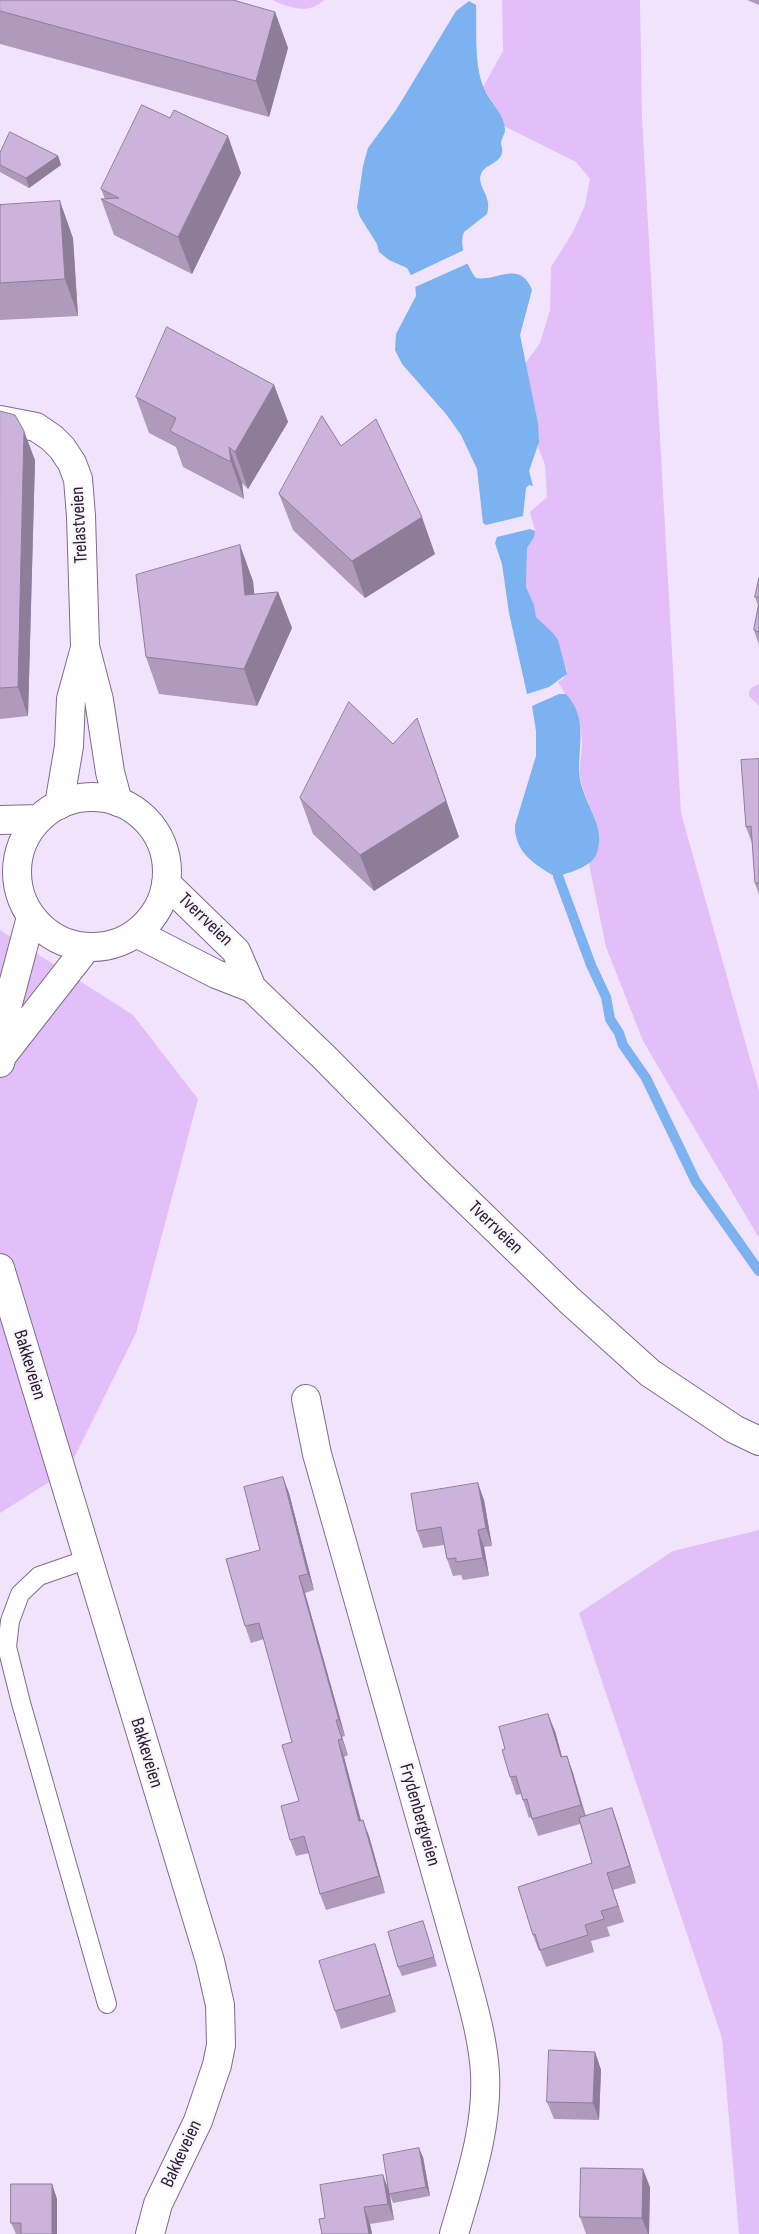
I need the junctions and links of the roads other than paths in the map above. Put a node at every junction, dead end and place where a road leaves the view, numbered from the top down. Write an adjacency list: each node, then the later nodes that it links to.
1 (0, 420): 2 (street, Trelastveien)
2 (85, 646): 3 (street, Trelastveien); 4 (street, Trelastveien)
3 (118, 802): 4 (street, Tverrveien); 7 (street, Tverrveien)
4 (49, 812): 5 (street, Tverrveien); 6 (street, Tverrveien)
5 (0, 820)
6 (8, 870): 8 (street, Tverrveien)
7 (166, 883): 9 (street, Tverrveien); 11 (street, Tverrveien)
8 (31, 917): 10 (street, Tverrveien); 12 (street)
9 (136, 933): 10 (street, Tverrveien); 11 (street, Tverrveien)
10 (87, 947): 12 (street)
11 (252, 988): 15 (street, Tverrveien)
12 (1, 1060)
13 (0, 1268): 16 (street, Bakkeveien)
14 (306, 1399): 19 (street, Frydenbergveien)
15 (759, 1441)
16 (88, 1559): 17 (lane); 18 (street, Bakkeveien)
17 (108, 2004)
18 (150, 2234)
19 (454, 2234)

